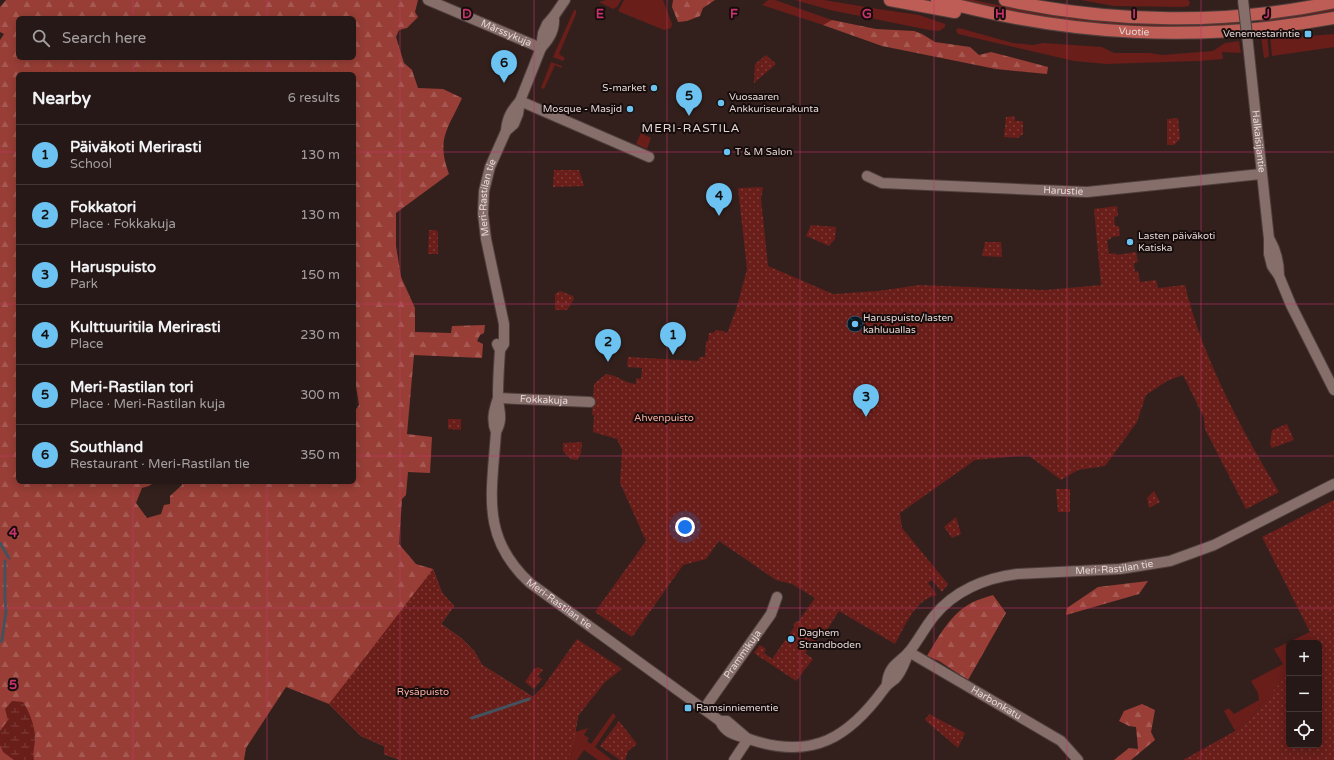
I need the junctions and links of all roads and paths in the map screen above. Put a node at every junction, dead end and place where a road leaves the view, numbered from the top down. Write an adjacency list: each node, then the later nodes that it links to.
1 (428, 0): 12 (street, Märssykuja)
2 (565, 0): 12 (street, Meri-Rastilan tie)
3 (890, 0): 11 (main road)
4 (936, 0): 11 (main road, Vuotie)
5 (1005, 0): 9 (main road, Vuotie)
6 (1014, 0): 9 (main road)
7 (1243, 0): 15 (street, Halkaisijantie, bridge)
8 (1334, 2): 9 (main road, Vuotie)
9 (1027, 5)
10 (1334, 18): 11 (main road, Vuotie)
11 (1014, 19)
12 (541, 48): 13 (street, Meri-Rastilan tie)
13 (520, 101): 14 (street); 18 (street, Meri-Rastilan tie)
14 (649, 157)
15 (1261, 174): 16 (street, Harustie); 17 (street, Halkaisijantie)
16 (867, 176)
17 (1334, 390)
18 (498, 398): 19 (street, Fokkakuja); 23 (street, Meri-Rastilan tie)
19 (590, 402)
20 (1334, 484): 22 (street, Meri-Rastilan tie)
21 (777, 597): 23 (street, Prammikuja)
22 (909, 652): 24 (street, Meri-Rastilan tie); 26 (street, Harbonkatu)
23 (704, 709): 24 (street, Meri-Rastilan tie)
24 (748, 739): 25 (street)
25 (734, 760)
26 (1078, 760)

